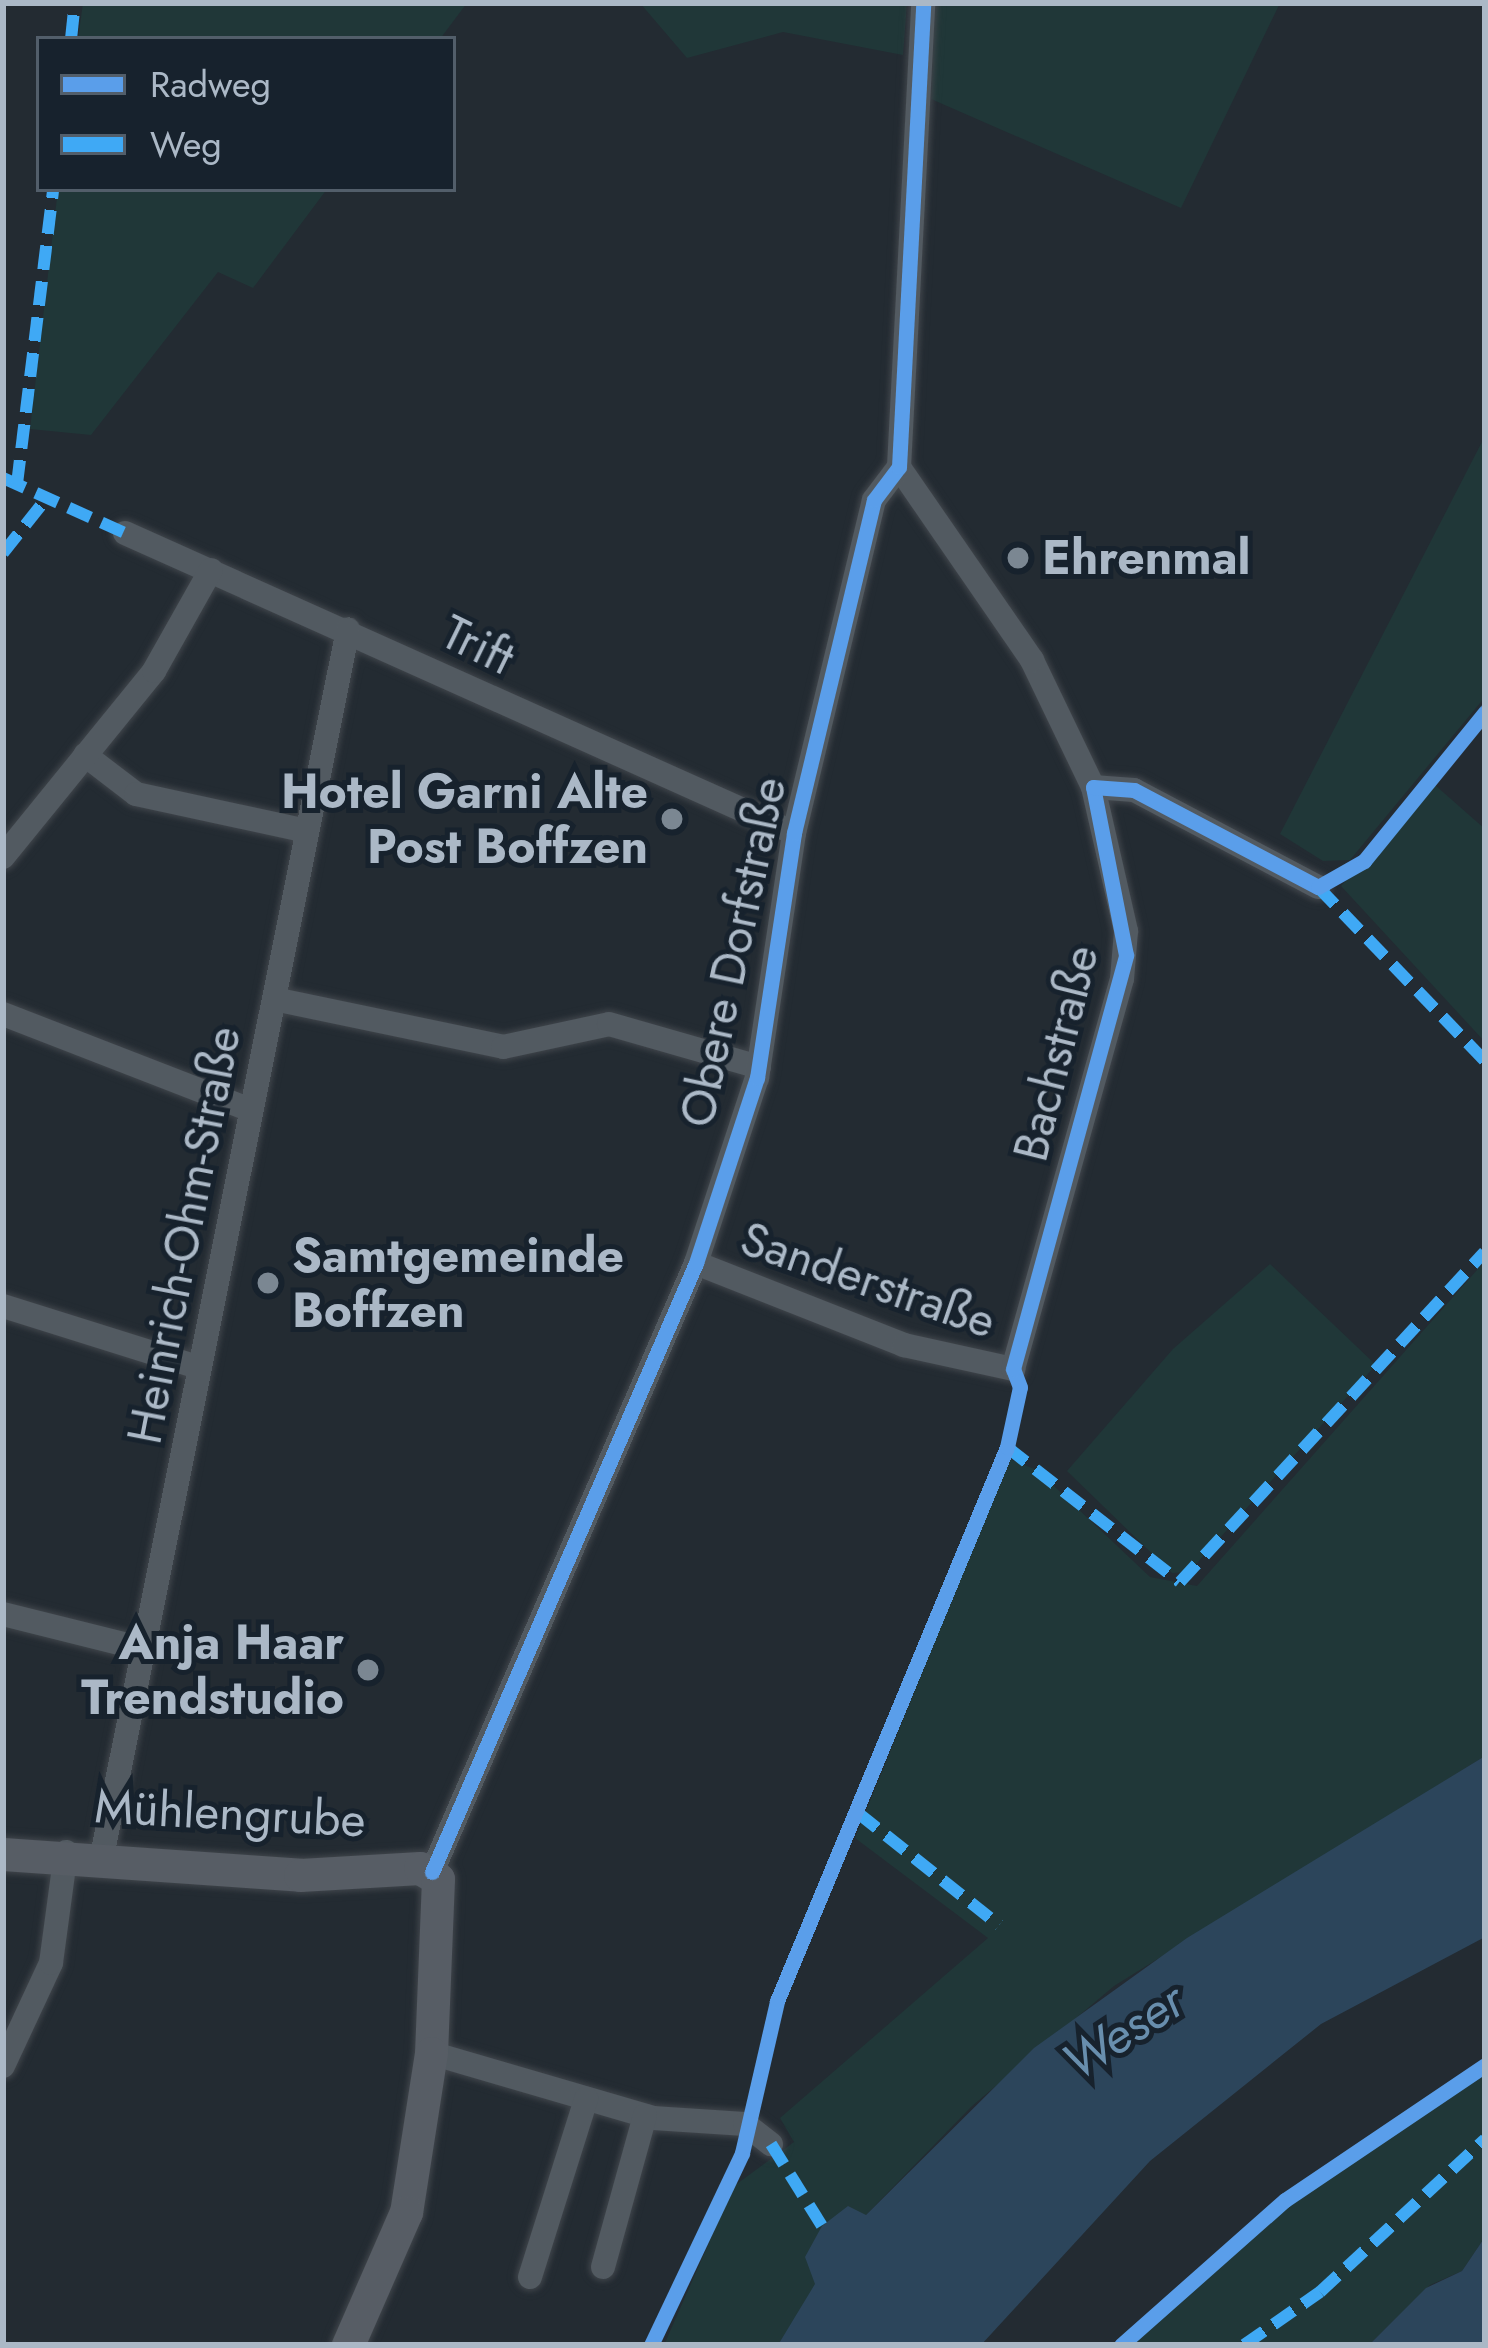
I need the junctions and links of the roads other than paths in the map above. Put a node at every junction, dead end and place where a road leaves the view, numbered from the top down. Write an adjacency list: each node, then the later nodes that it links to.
1 (923, 3): 2 (street, Obere Dorfstraße)
2 (899, 467): 7 (street, Bachstraße); 9 (street, Obere Dorfstraße)
3 (125, 533): 4 (street, Trift)
4 (211, 570): 5 (street, Trift); 6 (street)
5 (348, 629): 8 (street, Heinrich-Ohm-Straße); 9 (street, Trift)
6 (86, 755): 8 (street); 10 (street)
7 (1093, 787): 11 (street); 19 (street, Bachstraße)
8 (308, 832): 12 (street, Heinrich-Ohm-Straße)
9 (794, 832): 14 (street, Obere Dorfstraße)
10 (3, 857)
11 (1318, 887)
12 (274, 1000): 14 (street); 15 (street, Heinrich-Ohm-Straße)
13 (3, 1015): 15 (street)
14 (759, 1067): 16 (street, Obere Dorfstraße)
15 (250, 1110): 18 (street, Heinrich-Ohm-Straße)
16 (696, 1264): 19 (street, Sanderstraße); 25 (street, Obere Dorfstraße)
17 (3, 1306): 18 (street)
18 (198, 1367): 21 (street, Heinrich-Ohm-Straße)
19 (1013, 1369)
20 (3, 1614): 21 (street)
21 (143, 1649): 24 (street, Heinrich-Ohm-Straße)
22 (65, 1852): 23 (street, Mühlengrube); 24 (street, Mühlengrube); 27 (street)
23 (3, 1854)
24 (102, 1856): 25 (street, Mühlengrube)
25 (437, 1880): 26 (street)
26 (431, 2053): 28 (street); 33 (street)
27 (3, 2066)
28 (586, 2099): 29 (street); 32 (street)
29 (645, 2116): 30 (street); 31 (street)
30 (772, 2144)
31 (603, 2267)
32 (530, 2277)
33 (348, 2345)

